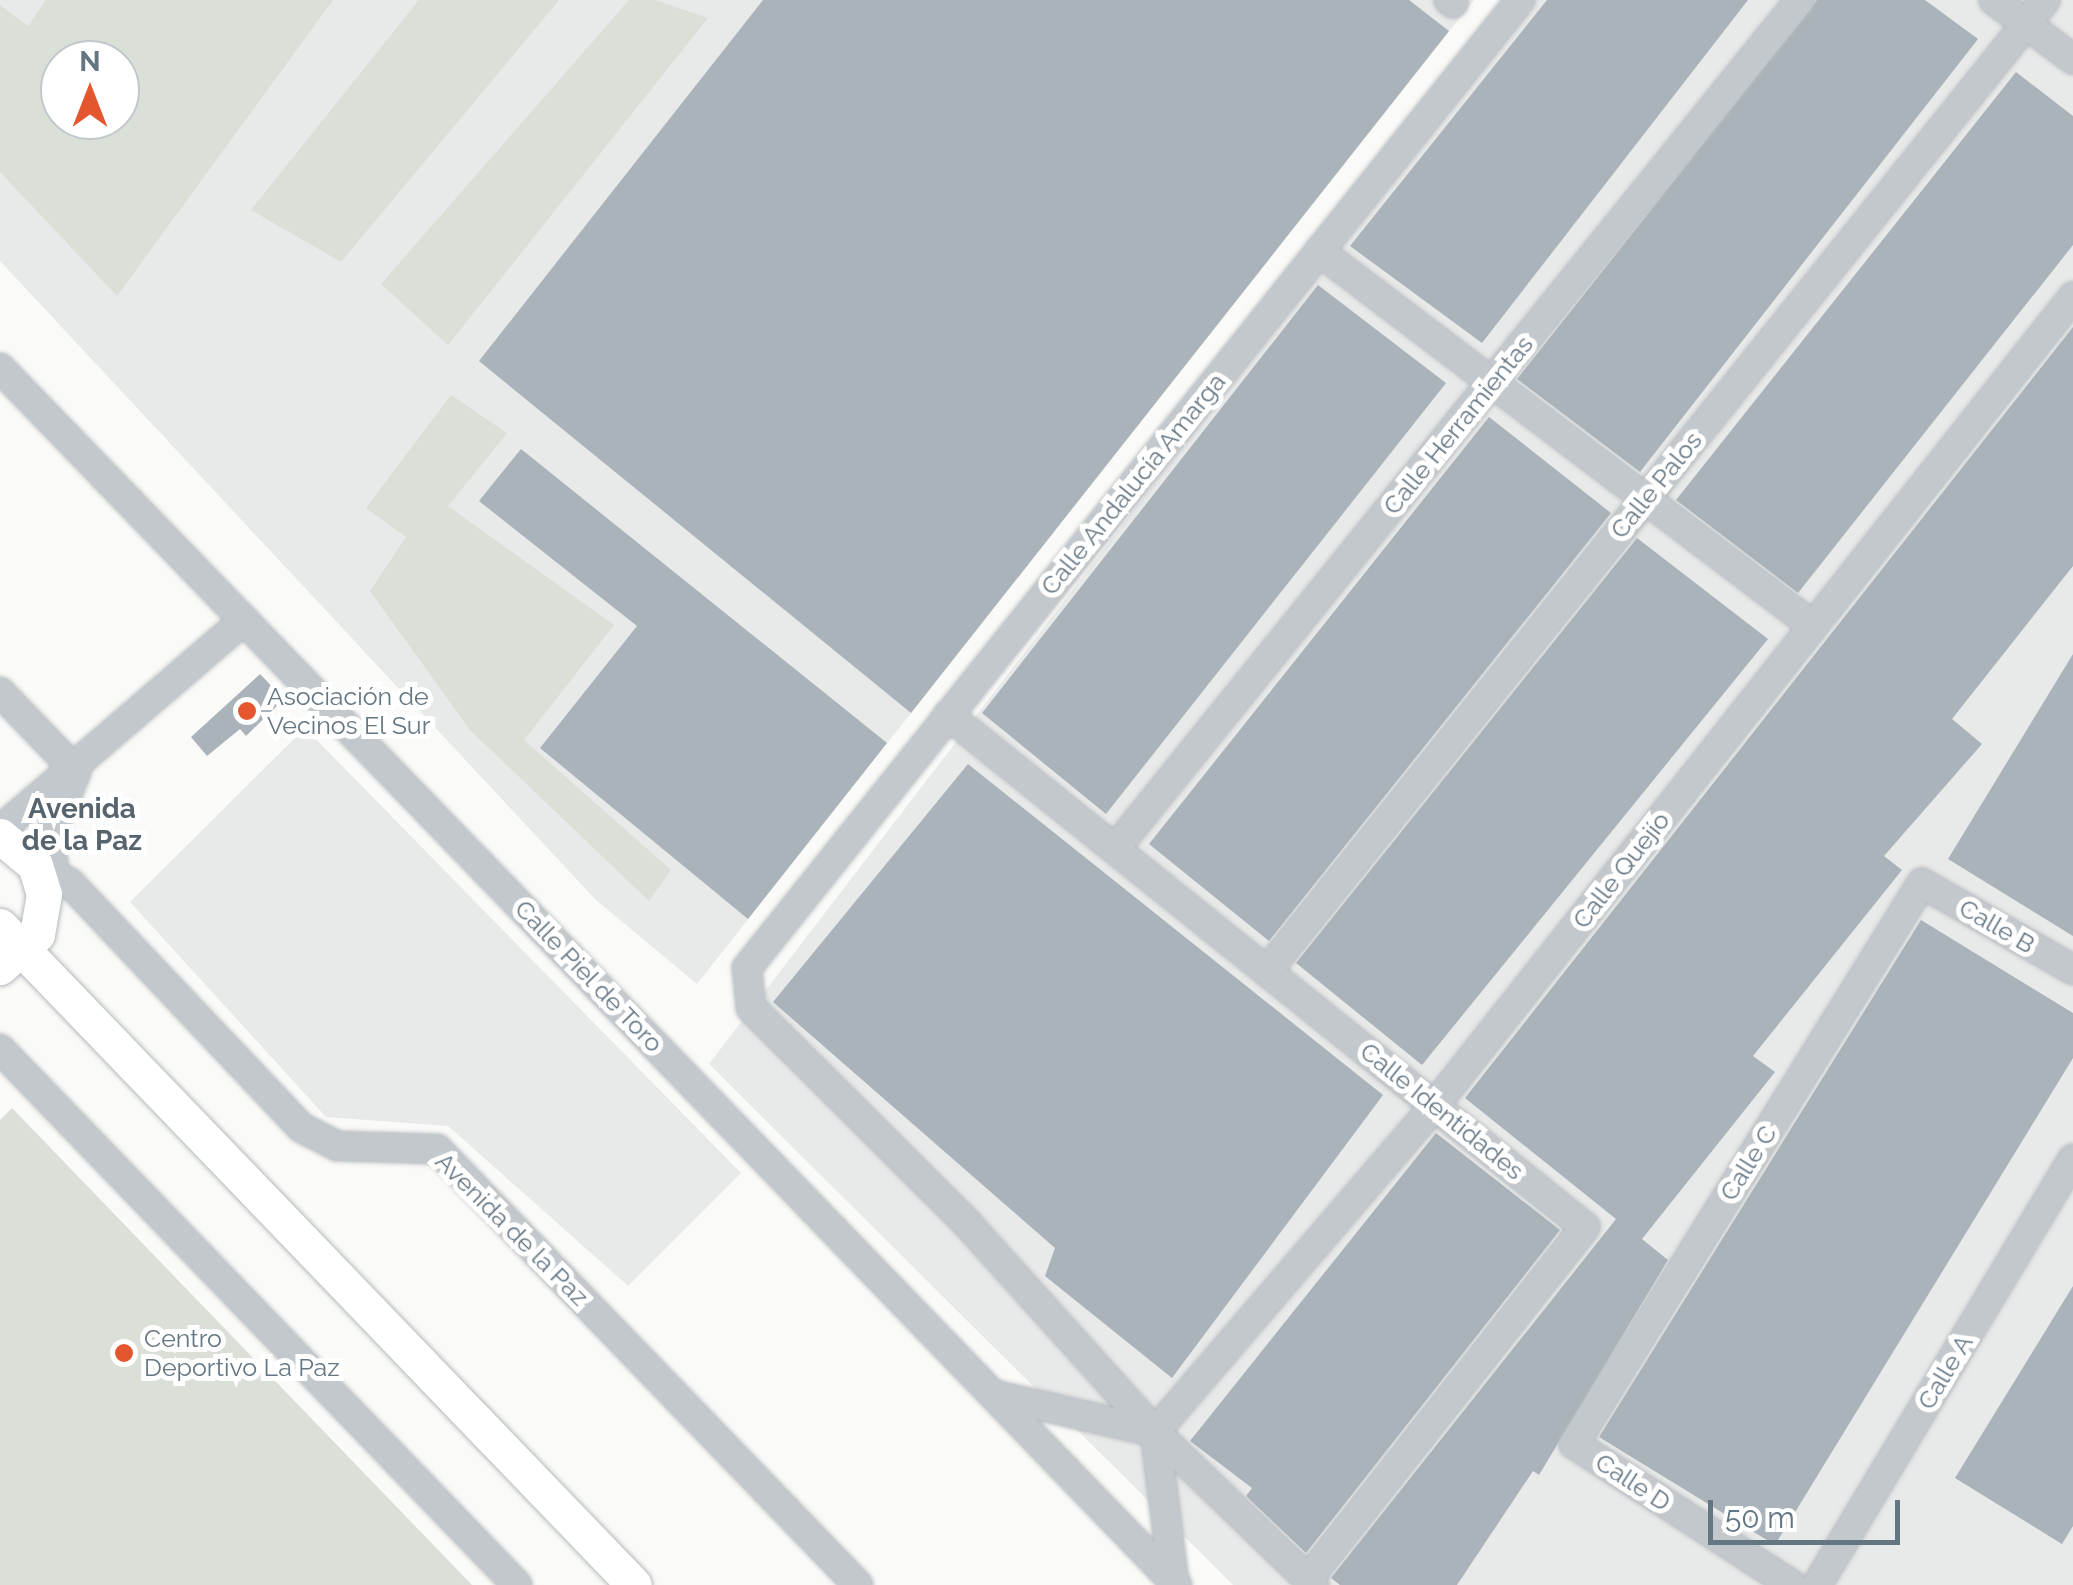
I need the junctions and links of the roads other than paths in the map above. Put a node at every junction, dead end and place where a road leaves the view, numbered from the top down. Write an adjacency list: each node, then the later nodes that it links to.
1 (1520, 0): 7 (street, Calle Andalucía Amarga)
2 (1800, 0): 10 (street, Calle Herramientas)
3 (1994, 0): 5 (street)
4 (2045, 0): 5 (street, Calle Palos)
5 (2026, 24): 6 (street); 11 (street, Calle Palos)
6 (2073, 59)
7 (1319, 251): 10 (street); 15 (street, Calle Andalucía Amarga)
8 (2073, 297): 13 (street, Calle Quejío)
9 (0, 368): 12 (street, Calle Piel de Toro)
10 (1492, 382): 11 (street); 18 (street, Calle Herramientas)
11 (1645, 499): 13 (street); 22 (street, Calle Palos)
12 (244, 620): 16 (street); 27 (street, Calle Piel de Toro)
13 (1813, 626): 25 (street, Calle Quejío)
14 (0, 692): 16 (street)
15 (948, 716): 18 (street, Calle Identidades); 28 (street, Calle Andalucía Amarga)
16 (76, 771): 17 (street); 19 (street)
17 (0, 833): 19 (main road)
18 (1116, 849): 22 (street, Calle Identidades)
19 (48, 877): 21 (main road); 34 (street, Avenida de la Paz)
20 (1922, 882): 23 (street, Calle B); 29 (street, Calle C)
21 (8, 948): 33 (main road)
22 (1268, 970): 25 (street, Calle Identidades)
23 (2073, 970)
24 (0, 1048): 32 (street)
25 (1435, 1105): 28 (street, Calle Quejío); 30 (street, Calle Identidades)
26 (2073, 1160): 36 (street, Calle A)
27 (993, 1394): 28 (street); 31 (street, Calle Piel de Toro)
28 (1156, 1432): 30 (street); 31 (street)
29 (1574, 1444): 35 (street, Calle D)
30 (1311, 1582)
31 (1176, 1584)
32 (518, 1585)
33 (634, 1585)
34 (858, 1585)
35 (1792, 1585)
36 (1816, 1585)

